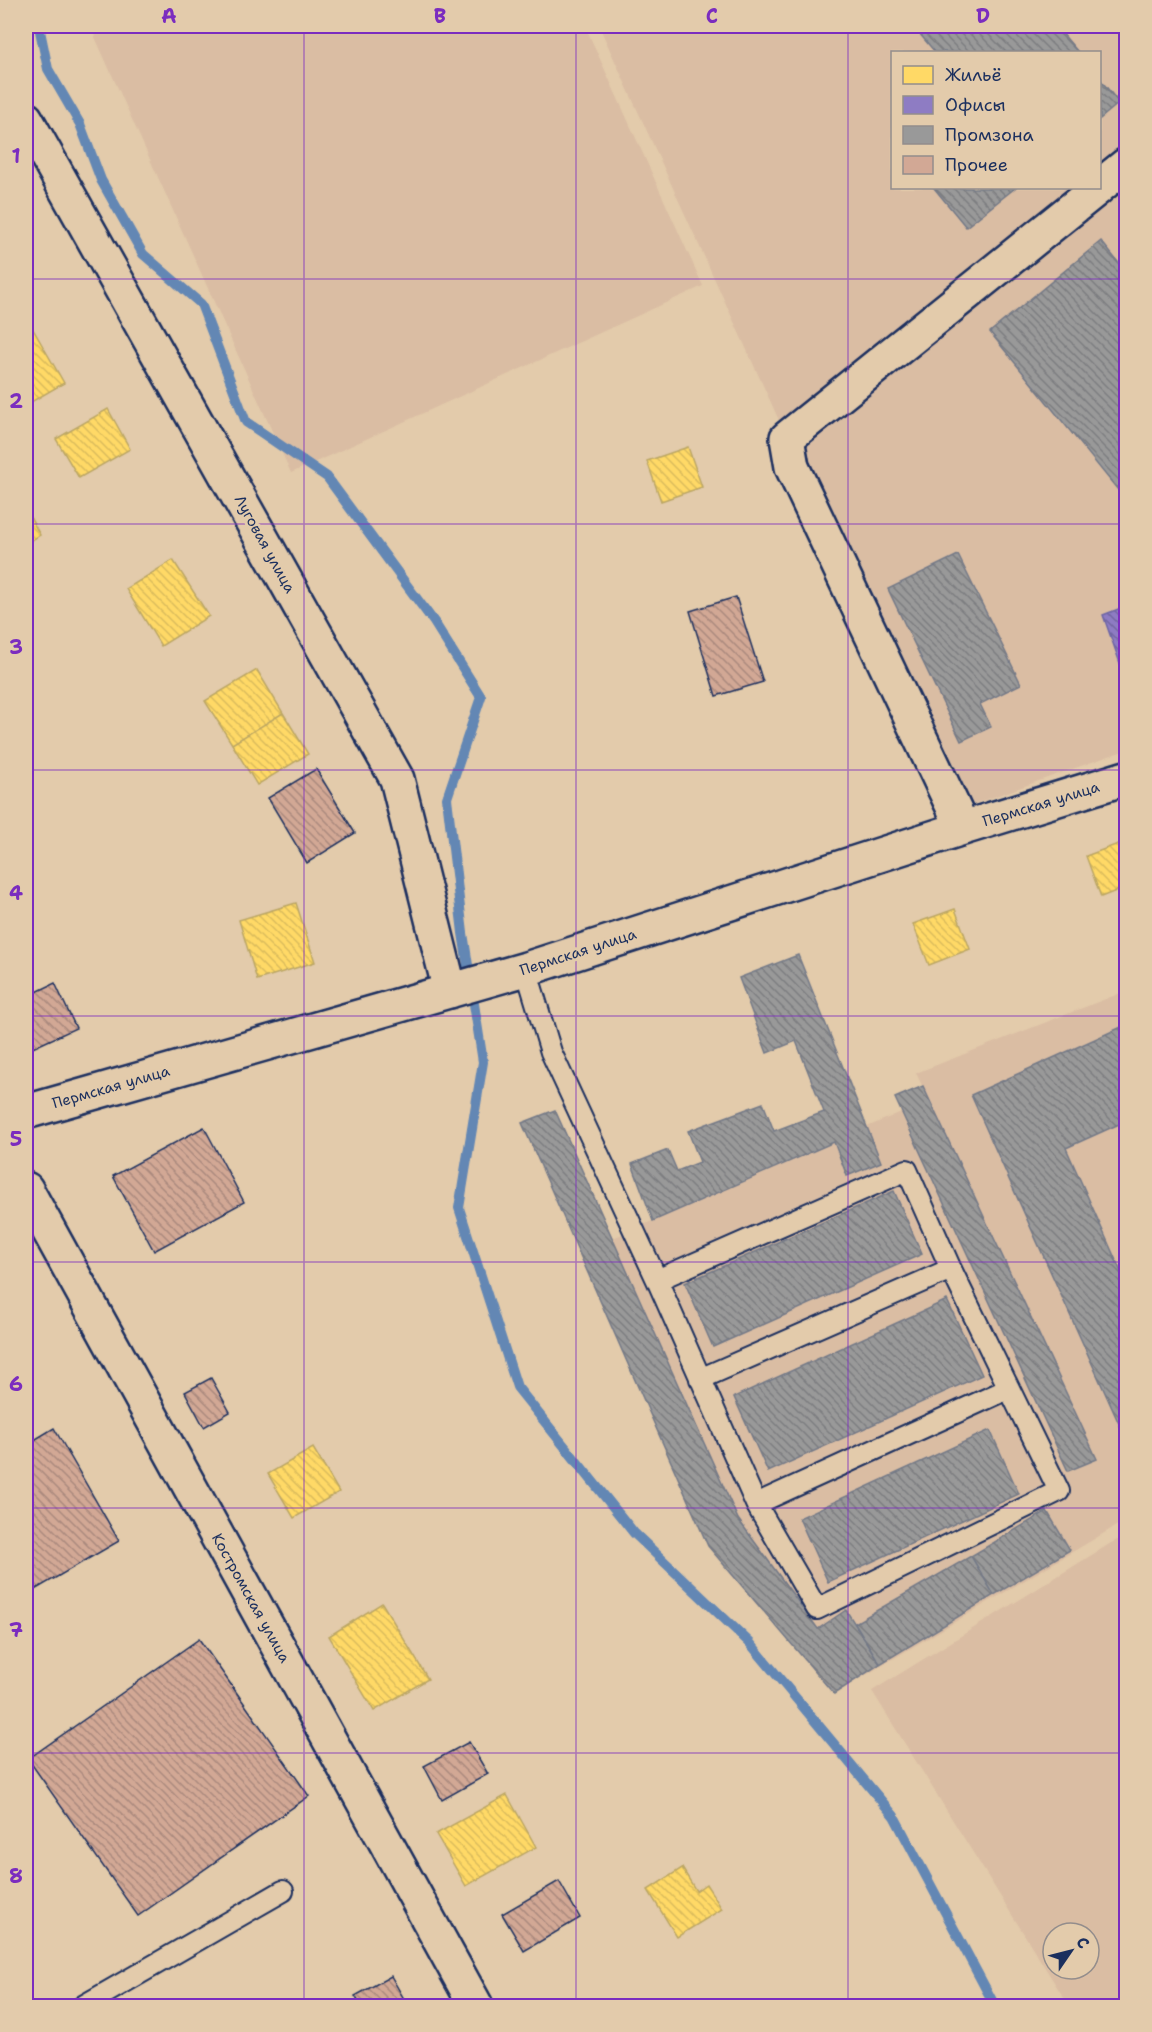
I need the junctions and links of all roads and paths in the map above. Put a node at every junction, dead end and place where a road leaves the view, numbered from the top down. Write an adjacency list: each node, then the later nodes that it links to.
1 (26, 119): 8 (street, Луговая улица)
2 (1126, 165): 3 (street)
3 (1101, 185)
4 (1097, 189): 6 (street)
5 (1126, 778): 6 (street, Пермская улица)
6 (963, 828): 7 (street, Пермская улица)
7 (526, 969): 8 (street, Пермская улица); 12 (lane)
8 (450, 991): 9 (street, Пермская улица)
9 (26, 1112)
10 (26, 1189): 18 (street, Костромская улица)
11 (951, 1269): 12 (lane); 13 (lane); 14 (lane)
12 (657, 1280): 13 (lane)
13 (700, 1379): 15 (lane)
14 (1008, 1389): 15 (lane); 15 (lane)
15 (756, 1504)
16 (283, 1891): 17 (lane)
17 (83, 2007)
18 (476, 2007)

